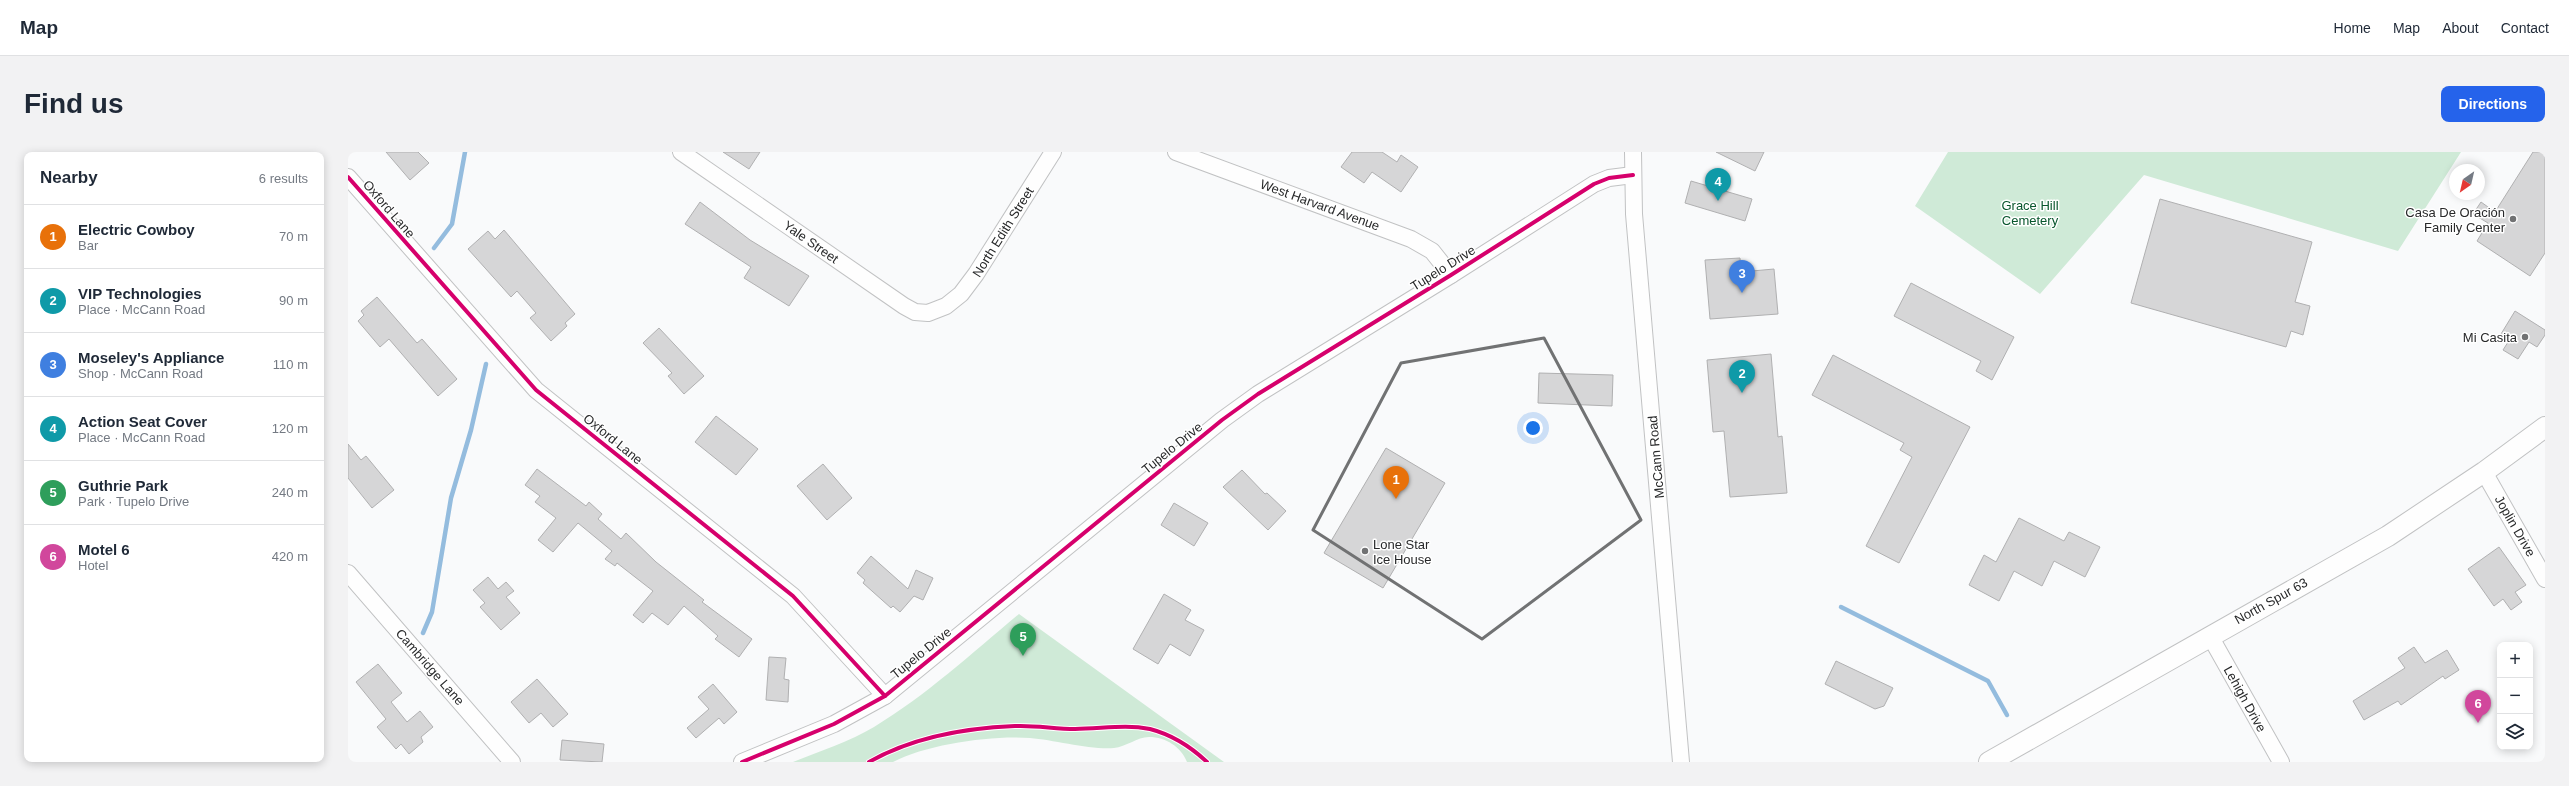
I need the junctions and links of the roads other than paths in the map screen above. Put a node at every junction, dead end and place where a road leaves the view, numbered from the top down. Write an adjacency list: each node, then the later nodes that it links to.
1 (681, 152): 8 (street, Yale Street)
2 (1053, 152): 8 (street, North Edith Street)
3 (1176, 152): 7 (street, West Harvard Avenue)
4 (1633, 152): 5 (street, McCann Road)
5 (1632, 174): 7 (street, Tupelo Drive); 17 (street, McCann Road)
6 (348, 177): 14 (street, Oxford Lane)
7 (1451, 275): 14 (street, Tupelo Drive)
8 (946, 306)
9 (2545, 427): 10 (main road, North Spur 63)
10 (2484, 472): 12 (street, Joplin Drive); 13 (main road, North Spur 63)
11 (348, 573): 15 (street, Cambridge Lane)
12 (2545, 579)
13 (2210, 636): 18 (main road, North Spur 63); 19 (street, Lehigh Drive)
14 (885, 696): 16 (street, Tupelo Drive)
15 (512, 762)
16 (742, 762)
17 (1681, 762)
18 (1989, 762)
19 (2281, 762)

